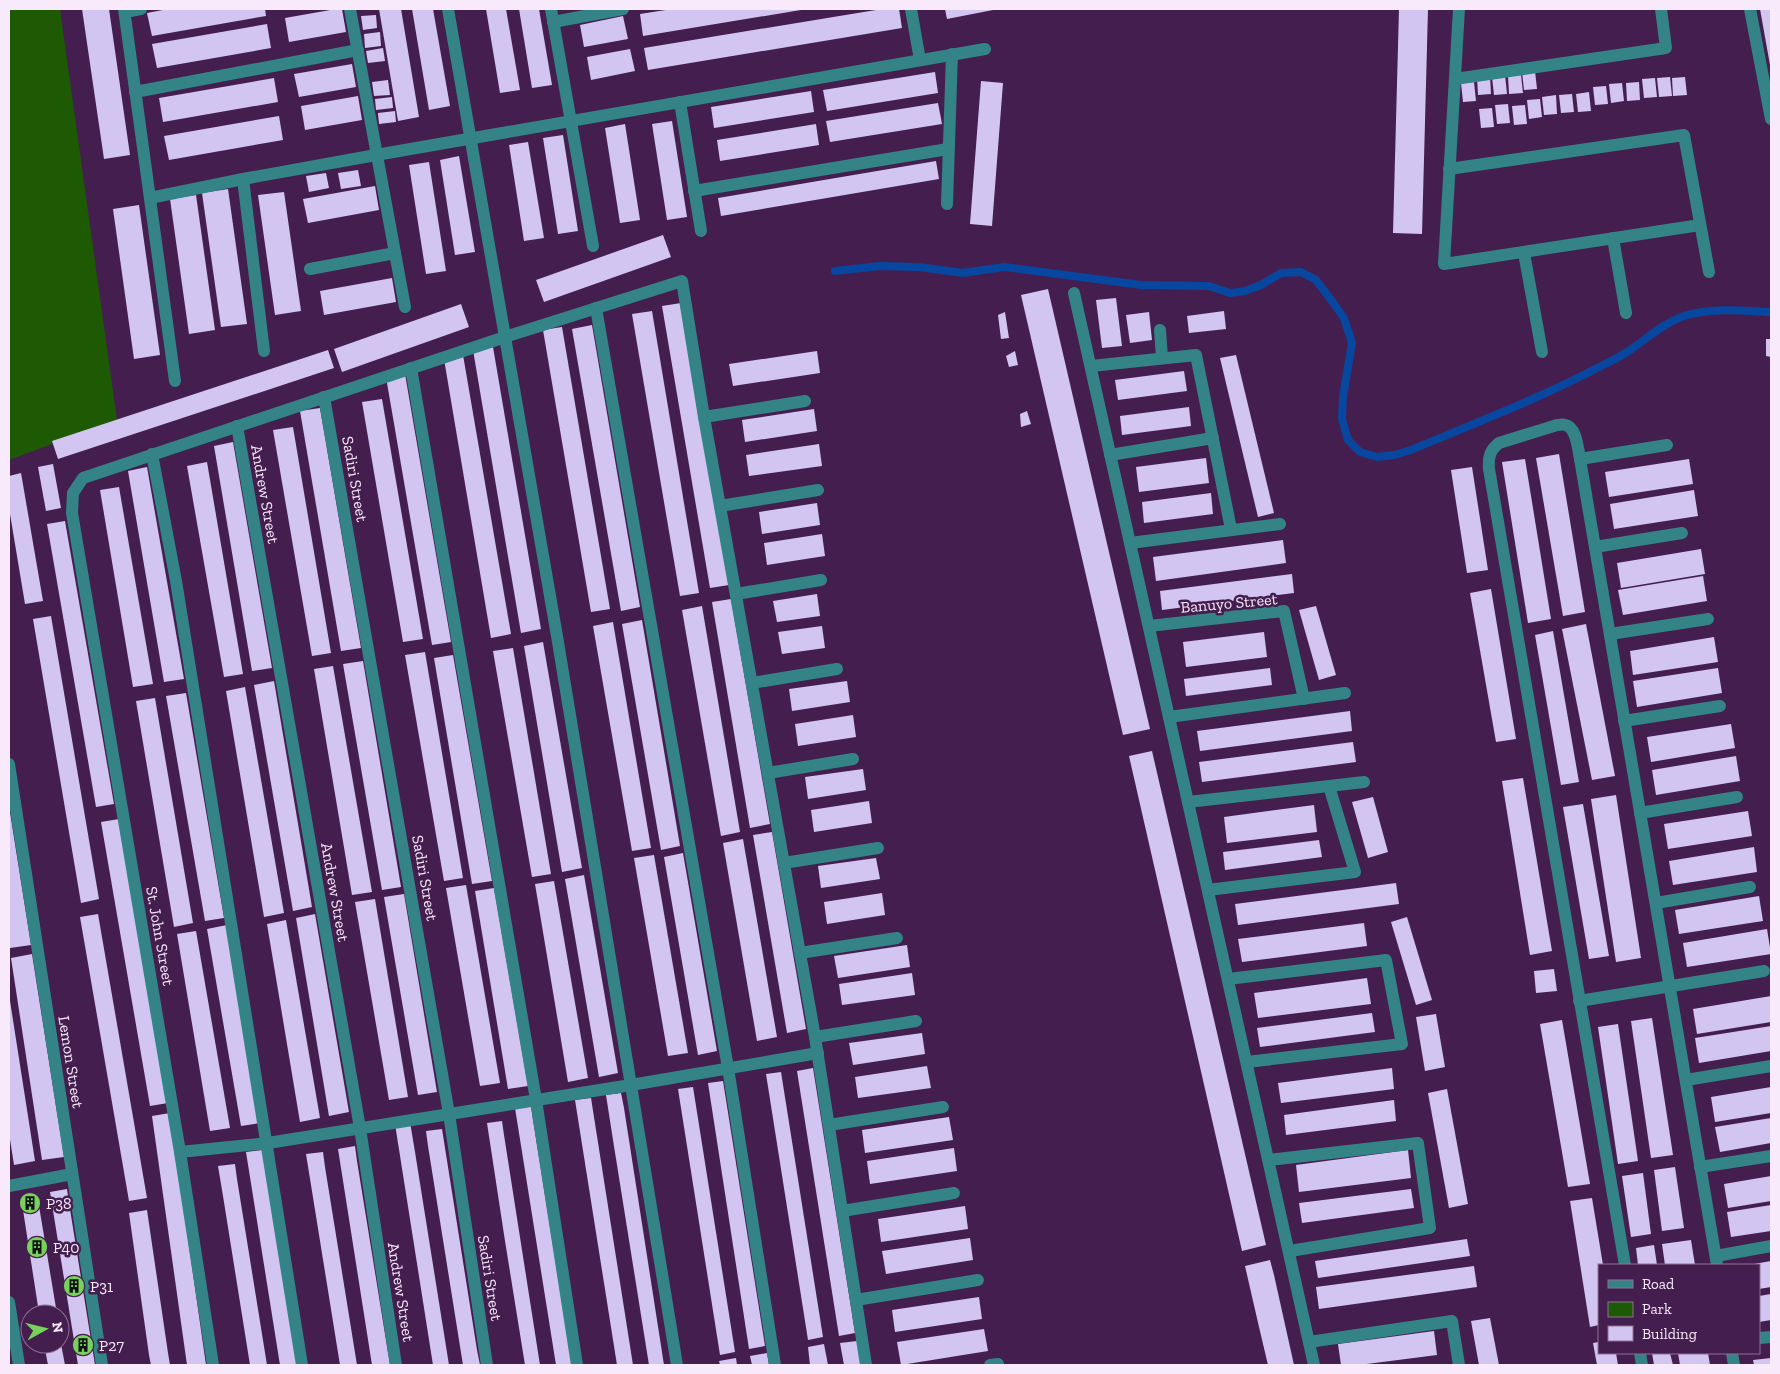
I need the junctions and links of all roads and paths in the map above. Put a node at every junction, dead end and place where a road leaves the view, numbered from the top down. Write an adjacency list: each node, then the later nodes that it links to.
1 (141, 9): 9 (street)
2 (350, 9): 12 (street)
3 (448, 9): 20 (street)
4 (623, 9): 10 (street)
5 (911, 9): 14 (street)
6 (1459, 9): 15 (street)
7 (1661, 9): 15 (street)
8 (1750, 9): 18 (street)
9 (125, 10): 16 (street)
10 (552, 15): 19 (street)
11 (985, 49): 13 (street)
12 (358, 50): 16 (street); 22 (street)
13 (952, 54): 14 (street); 21 (street)
14 (920, 60): 17 (street)
15 (1455, 78): 23 (street)
16 (135, 92): 26 (street)
17 (680, 102): 19 (street); 25 (street)
18 (1771, 118)
19 (571, 121): 20 (street); 31 (street)
20 (470, 138): 22 (street); 41 (street)
21 (948, 149): 25 (street); 27 (street)
22 (376, 155): 24 (street); 33 (street)
23 (1449, 169): 28 (street); 32 (street)
24 (243, 179): 26 (street); 42 (street)
25 (694, 191): 29 (street)
26 (150, 198): 47 (street)
27 (947, 204)
28 (1700, 224): 30 (street); 35 (street)
29 (700, 230)
30 (1612, 238): 32 (street); 39 (street)
31 (593, 246)
32 (1524, 253): 43 (street)
33 (395, 254): 34 (street); 37 (street)
34 (310, 269)
35 (1708, 272)
36 (1074, 293): 45 (street)
37 (405, 307)
38 (596, 308): 41 (street, St. John Street); 50 (street, St. John Street); 100 (street)
39 (1626, 313)
40 (1160, 330): 44 (street)
41 (505, 337): 46 (street, St. John Street); 102 (street)
42 (264, 351)
43 (1542, 352)
44 (1162, 358): 45 (street); 52 (street)
45 (1090, 366): 55 (street)
46 (411, 368): 48 (street, St. John Street); 103 (street)
47 (175, 381)
48 (324, 397): 51 (street, St. John Street); 105 (street, Sadiri Street)
49 (805, 401): 50 (street)
50 (704, 417): 58 (street)
51 (237, 426): 54 (street, St. John Street); 107 (street, Andrew Street)
52 (1213, 438): 55 (street); 60 (street)
53 (1667, 445): 56 (street)
54 (152, 454): 108 (street); 109 (street, St. John Street)
55 (1110, 455): 62 (street)
56 (1580, 459): 63 (street); 94 (street)
57 (818, 490): 58 (street)
58 (720, 506): 65 (street)
59 (1280, 524): 60 (street)
60 (1231, 529): 62 (street)
61 (1682, 533): 63 (street)
62 (1130, 543): 67 (street)
63 (1595, 547): 68 (street)
64 (822, 580): 65 (street)
65 (736, 594): 70 (street)
66 (1708, 619): 68 (street)
67 (1149, 626): 72 (street, Banuyo Street); 74 (street)
68 (1610, 634): 75 (street)
69 (837, 669): 70 (street)
70 (752, 683): 78 (street)
71 (1345, 693): 72 (street)
72 (1304, 698): 74 (street)
73 (1720, 706): 75 (street)
74 (1169, 717): 82 (street)
75 (1624, 721): 83 (street)
76 (853, 759): 78 (street)
77 (9, 764): 113 (street, Lemon Street)
78 (768, 773): 85 (street)
79 (1364, 782): 80 (street)
80 (1329, 786): 82 (street); 87 (street)
81 (1737, 796): 83 (street)
82 (1188, 802): 87 (street)
83 (1640, 812): 88 (street)
84 (878, 848): 85 (street)
85 (784, 863): 90 (street)
86 (1750, 887): 88 (street)
87 (1208, 890): 92 (street)
88 (1656, 903): 93 (street)
89 (897, 938): 90 (street)
90 (800, 953): 96 (street)
91 (1764, 971): 93 (street)
92 (1228, 979): 98 (street); 98 (street)
93 (1670, 986): 94 (street); 101 (street)
94 (1579, 1001): 120 (street)
95 (916, 1021): 96 (street)
96 (815, 1037): 97 (street)
97 (818, 1053): 100 (street); 106 (street)
98 (1247, 1062): 111 (street)
99 (1771, 1066): 101 (street)
100 (728, 1068): 102 (street); 134 (street)
101 (1686, 1080): 112 (street)
102 (631, 1085): 103 (street); 133 (street)
103 (536, 1100): 105 (street); 132 (street)
104 (943, 1107): 106 (street)
105 (449, 1114): 107 (street); 131 (street, Sadiri Street)
106 (829, 1125): 116 (street)
107 (360, 1128): 108 (street); 130 (street, Andrew Street)
108 (268, 1143): 109 (street); 129 (street)
109 (180, 1152): 128 (street, St. John Street)
110 (1771, 1156): 112 (street)
111 (1269, 1160): 118 (street); 118 (street)
112 (1700, 1167): 119 (street)
113 (72, 1174): 114 (street); 127 (street, Lemon Street)
114 (9, 1186)
115 (954, 1193): 116 (street)
116 (842, 1212): 122 (street)
117 (1771, 1246): 119 (street)
118 (1290, 1251): 124 (street)
119 (1717, 1260)
120 (1625, 1264)
121 (978, 1280): 122 (street)
122 (856, 1300): 135 (street)
123 (9, 1302): 126 (street)
124 (1308, 1342): 136 (street); 137 (street)
125 (9, 1357): 126 (street)
126 (17, 1365)
127 (102, 1365)
128 (214, 1365)
129 (302, 1365)
130 (396, 1365)
131 (487, 1365)
132 (578, 1365)
133 (677, 1365)
134 (775, 1365)
135 (866, 1365)
136 (1314, 1365)
137 (1459, 1365)

